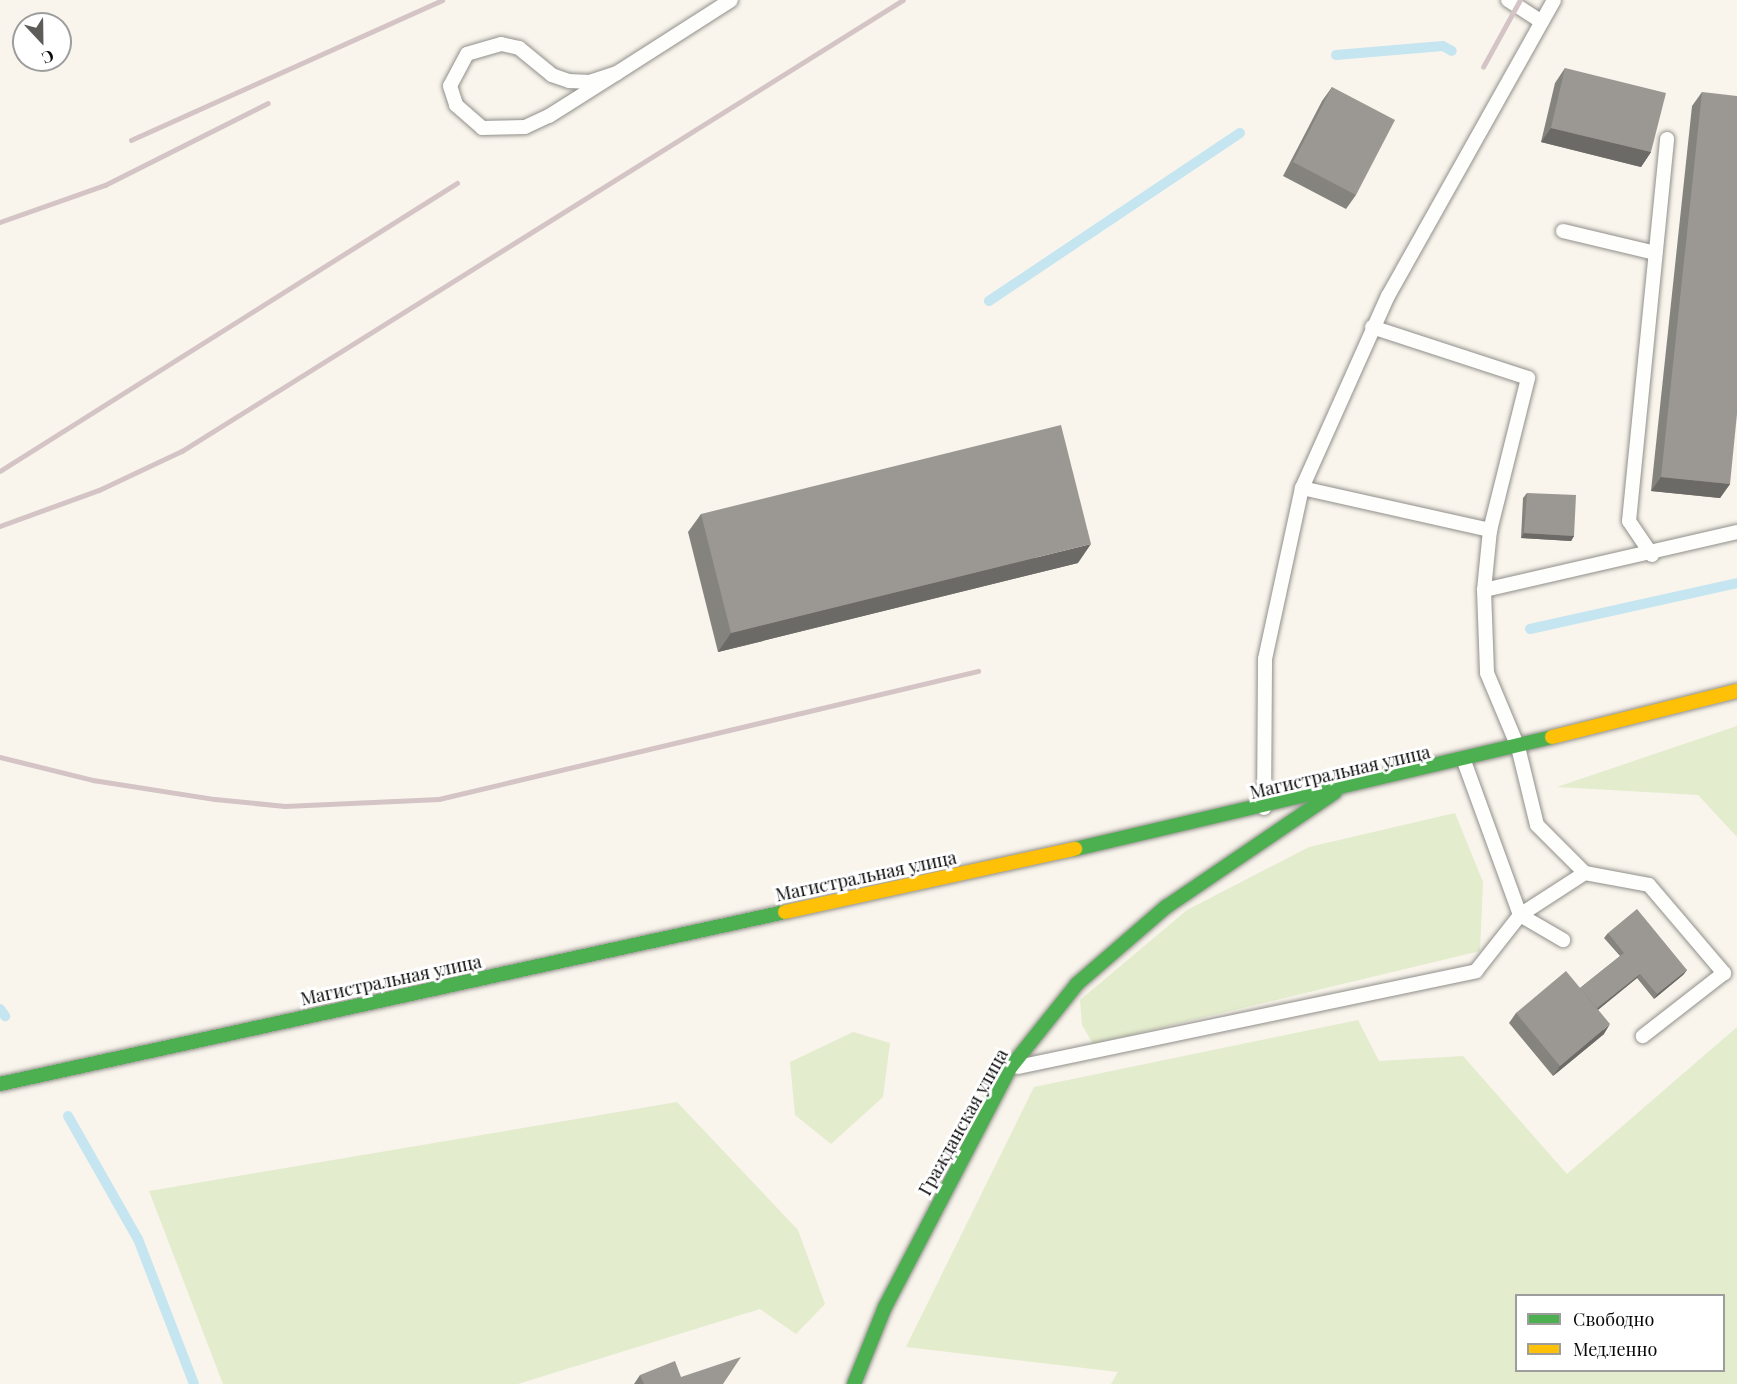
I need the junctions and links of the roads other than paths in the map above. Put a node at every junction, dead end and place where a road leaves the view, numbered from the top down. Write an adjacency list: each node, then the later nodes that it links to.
1 (731, 0): 5 (lane)
2 (1508, 0): 4 (lane)
3 (1554, 0): 4 (lane)
4 (1542, 22): 9 (lane)
5 (617, 73): 5 (lane)
6 (1667, 139): 8 (lane)
7 (1563, 231): 8 (lane)
8 (1655, 253): 13 (lane)
9 (1372, 327): 10 (lane); 11 (lane)
10 (1302, 488): 11 (lane); 19 (lane)
11 (1490, 530): 14 (lane)
12 (1737, 532): 13 (lane)
13 (1652, 555): 14 (lane)
14 (1484, 591): 16 (lane)
15 (1737, 691): 16 (main road, Магистральная улица)
16 (1518, 747): 17 (main road, Магистральная улица); 20 (lane)
17 (1464, 761): 18 (main road, Магистральная улица); 21 (lane)
18 (1335, 792): 19 (main road, Магистральная улица); 24 (main road, Гражданская улица)
19 (1264, 808): 25 (main road, Магистральная улица)
20 (1585, 873): 21 (lane); 23 (lane)
21 (1520, 915): 22 (lane); 24 (lane)
22 (1563, 940)
23 (1643, 1036)
24 (1010, 1068): 26 (main road, Гражданская улица)
25 (0, 1084)
26 (854, 1384)

